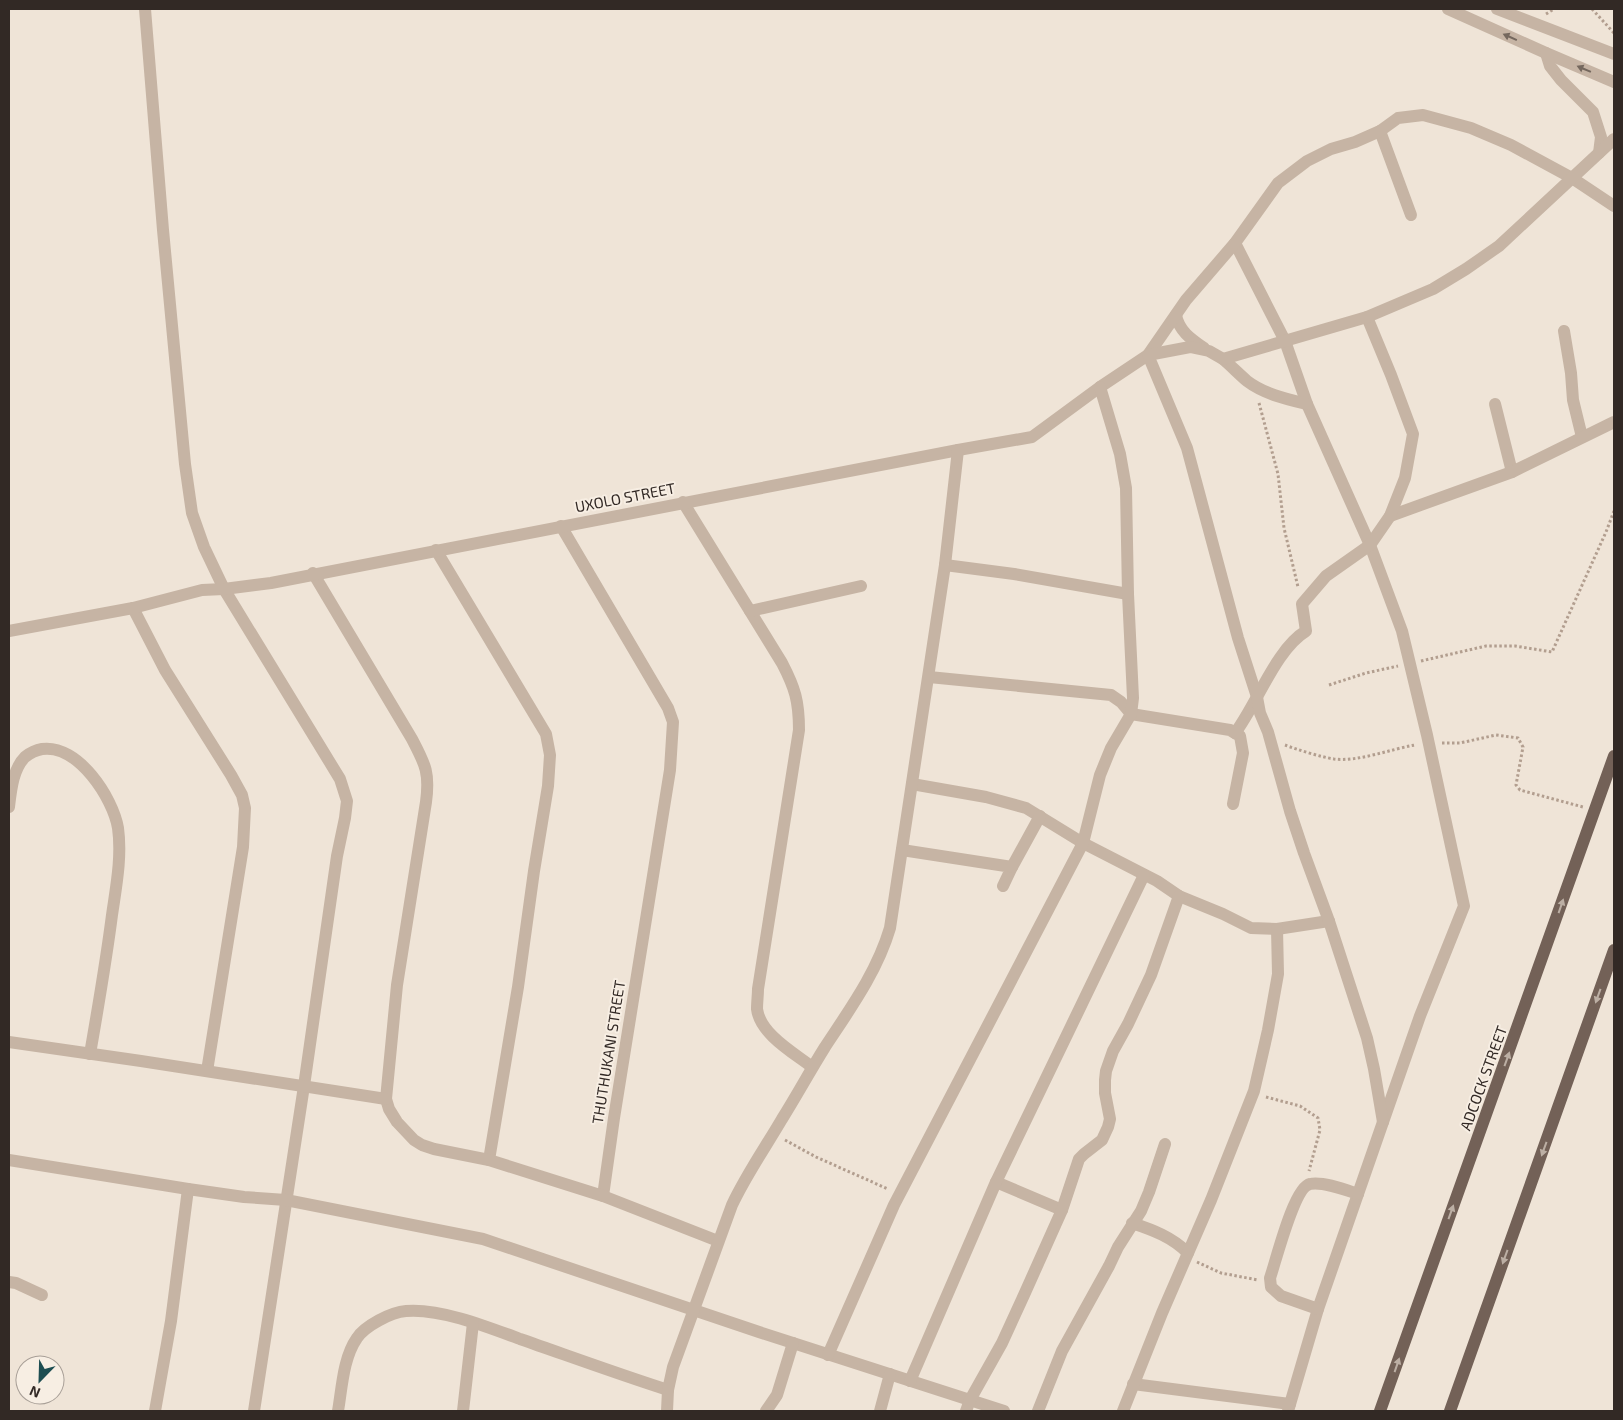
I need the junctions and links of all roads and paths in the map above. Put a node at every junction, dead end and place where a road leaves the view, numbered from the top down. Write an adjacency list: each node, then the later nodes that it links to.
1 (145, 9): 40 (street)
2 (1448, 9): 6 (street, one-way to 2)
3 (1497, 9): 7 (street)
4 (1592, 9): 5 (path)
5 (1614, 33)
6 (1546, 53): 8 (street, one-way to 6); 11 (street)
7 (1614, 54)
8 (1614, 82)
9 (1380, 131): 12 (street); 14 (street); 15 (street)
10 (1614, 139): 11 (street)
11 (1599, 153): 12 (street)
12 (1572, 178): 13 (street); 17 (street)
13 (1614, 206)
14 (1411, 215)
15 (1235, 243): 16 (street); 19 (street)
16 (1176, 315): 20 (street); 21 (street)
17 (1367, 317): 19 (street); 33 (street)
18 (1564, 331): 28 (street)
19 (1285, 341): 22 (street); 25 (street)
20 (1209, 351): 21 (street); 22 (street)
21 (1148, 355): 24 (street); 49 (street)
22 (1223, 359): 23 (street)
23 (1254, 385): 25 (street); 42 (path)
24 (1100, 386): 29 (street, UXOLO STREET); 41 (street)
25 (1306, 404): 35 (street)
26 (1495, 404): 30 (street)
27 (1614, 422): 28 (street)
28 (1582, 437): 30 (street)
29 (958, 450): 31 (street, UXOLO STREET); 37 (street)
30 (1512, 472): 33 (street)
31 (683, 502): 34 (street, UXOLO STREET); 44 (street)
32 (1614, 511): 46 (path)
33 (1390, 516): 35 (street)
34 (561, 526): 36 (street, UXOLO STREET); 86 (street, THUTHUKANI STREET)
35 (1370, 545): 42 (street); 46 (street)
36 (436, 550): 38 (street, UXOLO STREET); 80 (street)
37 (945, 565): 41 (street); 47 (street)
38 (313, 574): 40 (street, UXOLO STREET); 75 (street)
39 (861, 586): 44 (street)
40 (224, 589): 43 (street, UXOLO STREET); 73 (street)
41 (1128, 594): 50 (street)
42 (1302, 604): 49 (street)
43 (133, 608): 45 (street, UXOLO STREET); 72 (street)
44 (750, 611): 71 (street)
45 (9, 631)
46 (1409, 664): 48 (path); 53 (street)
47 (929, 676): 50 (street); 55 (street)
48 (1329, 685)
49 (1257, 697): 51 (street); 52 (street)
50 (1131, 714): 51 (street); 60 (street)
51 (1235, 733): 56 (street)
52 (1270, 740): 53 (path); 66 (street)
53 (1429, 744): 58 (path); 76 (street)
54 (1614, 756): 58 (main road, ADCOCK STREET)
55 (912, 784): 59 (street); 61 (street)
56 (1233, 804)
57 (9, 807): 70 (street)
58 (1594, 811): 116 (main road, ADCOCK STREET, one-way to 58)
59 (1040, 816): 60 (street); 62 (street)
60 (1084, 843): 63 (street); 85 (street)
61 (902, 850): 62 (street); 71 (street)
62 (1012, 867): 64 (street)
63 (1144, 875): 65 (street); 81 (street)
64 (1003, 886)
65 (1180, 896): 67 (street); 88 (street)
66 (1329, 921): 67 (street); 76 (street)
67 (1277, 929): 74 (street)
68 (1614, 950): 117 (main road, one-way to 117)
69 (9, 1042): 70 (street)
70 (90, 1054): 72 (street)
71 (812, 1067): 77 (street)
72 (207, 1071): 73 (street)
73 (304, 1086): 75 (street); 87 (street)
74 (1252, 1094): 82 (path); 91 (street)
75 (386, 1099): 80 (street)
76 (1383, 1122): 84 (street)
77 (774, 1134): 85 (path); 90 (street)
78 (1165, 1144): 89 (street)
79 (9, 1160): 83 (street)
80 (489, 1160): 86 (street)
81 (996, 1182): 88 (street); 101 (street)
82 (1310, 1184): 84 (street); 93 (street)
83 (188, 1189): 87 (street); 106 (street)
84 (1358, 1194): 95 (street)
85 (900, 1195): 99 (street)
86 (603, 1196): 90 (street)
87 (286, 1200): 96 (street); 107 (street)
88 (1062, 1210): 104 (street)
89 (1132, 1223): 91 (street); 114 (street)
90 (718, 1241): 96 (street)
91 (1188, 1253): 93 (path); 102 (street)
92 (9, 1282): 94 (street)
93 (1270, 1282): 95 (street)
94 (42, 1295)
95 (1318, 1309): 105 (street)
96 (694, 1310): 98 (street); 103 (street)
97 (473, 1323): 103 (street); 108 (street); 109 (street)
98 (793, 1343): 99 (street); 111 (street)
99 (828, 1355): 100 (street)
100 (890, 1374): 101 (street); 112 (street)
101 (910, 1381): 104 (street)
102 (1133, 1384): 105 (street); 115 (street)
103 (668, 1390): 110 (street)
104 (968, 1406): 113 (street)
105 (1289, 1408)
106 (155, 1411)
107 (254, 1411)
108 (338, 1411)
109 (463, 1411)
110 (667, 1411)
111 (766, 1411)
112 (880, 1411)
113 (1004, 1411)
114 (1038, 1411)
115 (1123, 1411)
116 (1380, 1411)
117 (1450, 1411)

